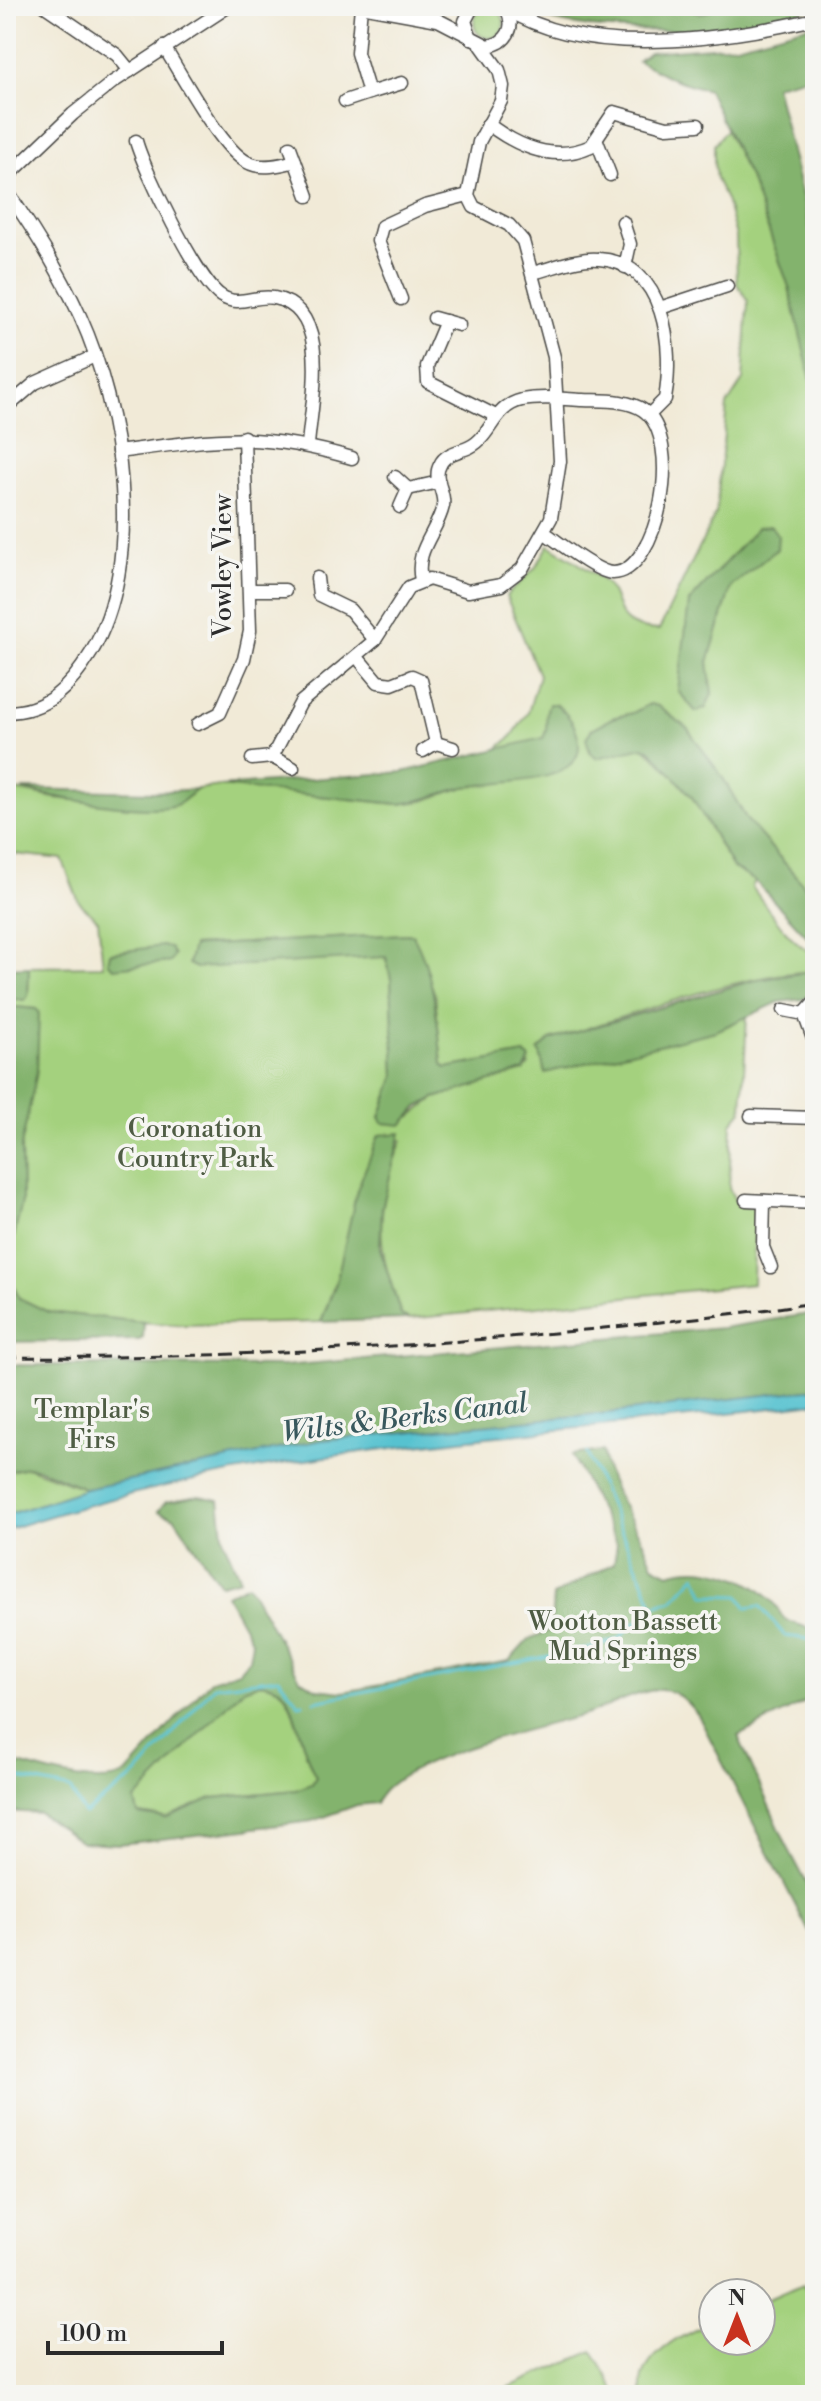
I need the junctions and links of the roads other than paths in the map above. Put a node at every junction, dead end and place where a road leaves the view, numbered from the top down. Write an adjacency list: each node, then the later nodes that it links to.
1 (45, 6): 13 (street)
2 (229, 6): 11 (street)
3 (361, 6): 7 (street); 15 (street)
4 (471, 8): 7 (street); 10 (street)
5 (505, 8): 8 (street); 9 (street)
6 (815, 19): 8 (street)
7 (438, 20): 10 (street)
8 (540, 27): 9 (street)
9 (506, 36): 10 (street); 12 (street)
10 (476, 41): 12 (street)
11 (164, 47): 13 (street); 22 (street)
12 (499, 70): 17 (street)
13 (130, 71): 24 (street)
14 (402, 83): 15 (street)
15 (369, 93): 16 (street)
16 (345, 101)
17 (488, 124): 20 (street); 26 (street)
18 (698, 125): 20 (street)
19 (136, 141): 41 (street)
20 (597, 141): 23 (street)
21 (290, 147): 22 (street)
22 (295, 161): 27 (street)
23 (610, 175)
24 (6, 178)
25 (6, 190): 35 (street)
26 (468, 195): 30 (street); 32 (street)
27 (308, 196)
28 (623, 222): 29 (street)
29 (625, 267): 30 (street); 33 (street)
30 (532, 273): 36 (street)
31 (727, 286): 33 (street)
32 (401, 299)
33 (660, 308): 39 (street)
34 (446, 321): 38 (street)
35 (95, 356): 37 (street); 42 (street)
36 (558, 399): 38 (street); 39 (street); 48 (street)
37 (6, 408)
38 (494, 415): 45 (street)
39 (649, 415): 48 (street)
40 (244, 437): 41 (street); 42 (street); 51 (street, Vowley View)
41 (308, 445): 43 (street)
42 (118, 452): 55 (street)
43 (352, 458)
44 (395, 477): 46 (street)
45 (439, 482): 46 (street); 50 (street)
46 (408, 489): 47 (street)
47 (400, 507)
48 (545, 533): 50 (street)
49 (317, 578): 53 (street)
50 (421, 580): 53 (street)
51 (250, 590): 52 (street); 56 (street, Vowley View)
52 (285, 590)
53 (375, 640): 54 (street)
54 (357, 657): 57 (street); 60 (street)
55 (6, 712)
56 (198, 724)
57 (436, 743): 58 (street); 59 (street)
58 (453, 748)
59 (423, 751)
60 (272, 757): 61 (street); 62 (street)
61 (252, 759)
62 (293, 768)
63 (815, 1002): 65 (street)
64 (784, 1010): 65 (street)
65 (804, 1014): 66 (street)
66 (815, 1044)
67 (751, 1116): 68 (street)
68 (815, 1118)
69 (746, 1200): 70 (street)
70 (764, 1201): 71 (street); 72 (street)
71 (815, 1203)
72 (771, 1267)

